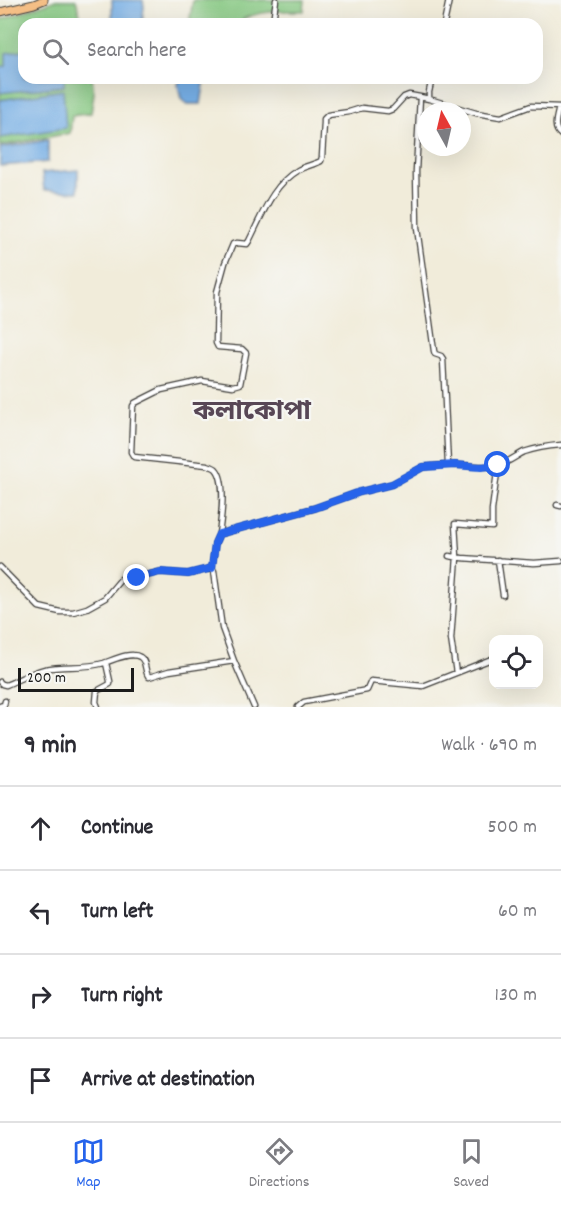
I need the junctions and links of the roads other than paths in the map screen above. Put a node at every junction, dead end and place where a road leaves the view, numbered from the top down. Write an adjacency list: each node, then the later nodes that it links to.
1 (44, 0): 4 (main road)
2 (276, 0): 5 (street)
3 (449, 0): 6 (street)
4 (0, 12)
5 (275, 18)
6 (445, 18)
7 (431, 84): 9 (street)
8 (420, 97): 9 (street); 13 (street); 15 (street)
9 (429, 99): 10 (street)
10 (560, 107): 11 (street)
11 (561, 135)
12 (561, 445): 14 (street)
13 (448, 465): 14 (street); 15 (street)
14 (498, 465): 17 (street)
15 (219, 534): 21 (street)
16 (449, 556): 17 (street)
17 (457, 557): 18 (street); 26 (street)
18 (498, 560): 19 (street); 22 (street)
19 (561, 561)
20 (0, 567): 21 (street)
21 (212, 568): 24 (street)
22 (503, 595)
23 (489, 659): 26 (street)
24 (234, 661): 25 (street); 31 (street)
25 (106, 663): 27 (street); 30 (street)
26 (456, 673): 32 (street)
27 (0, 682)
28 (5, 700): 29 (street)
29 (0, 706)
30 (98, 707)
31 (254, 707)
32 (298, 707)

